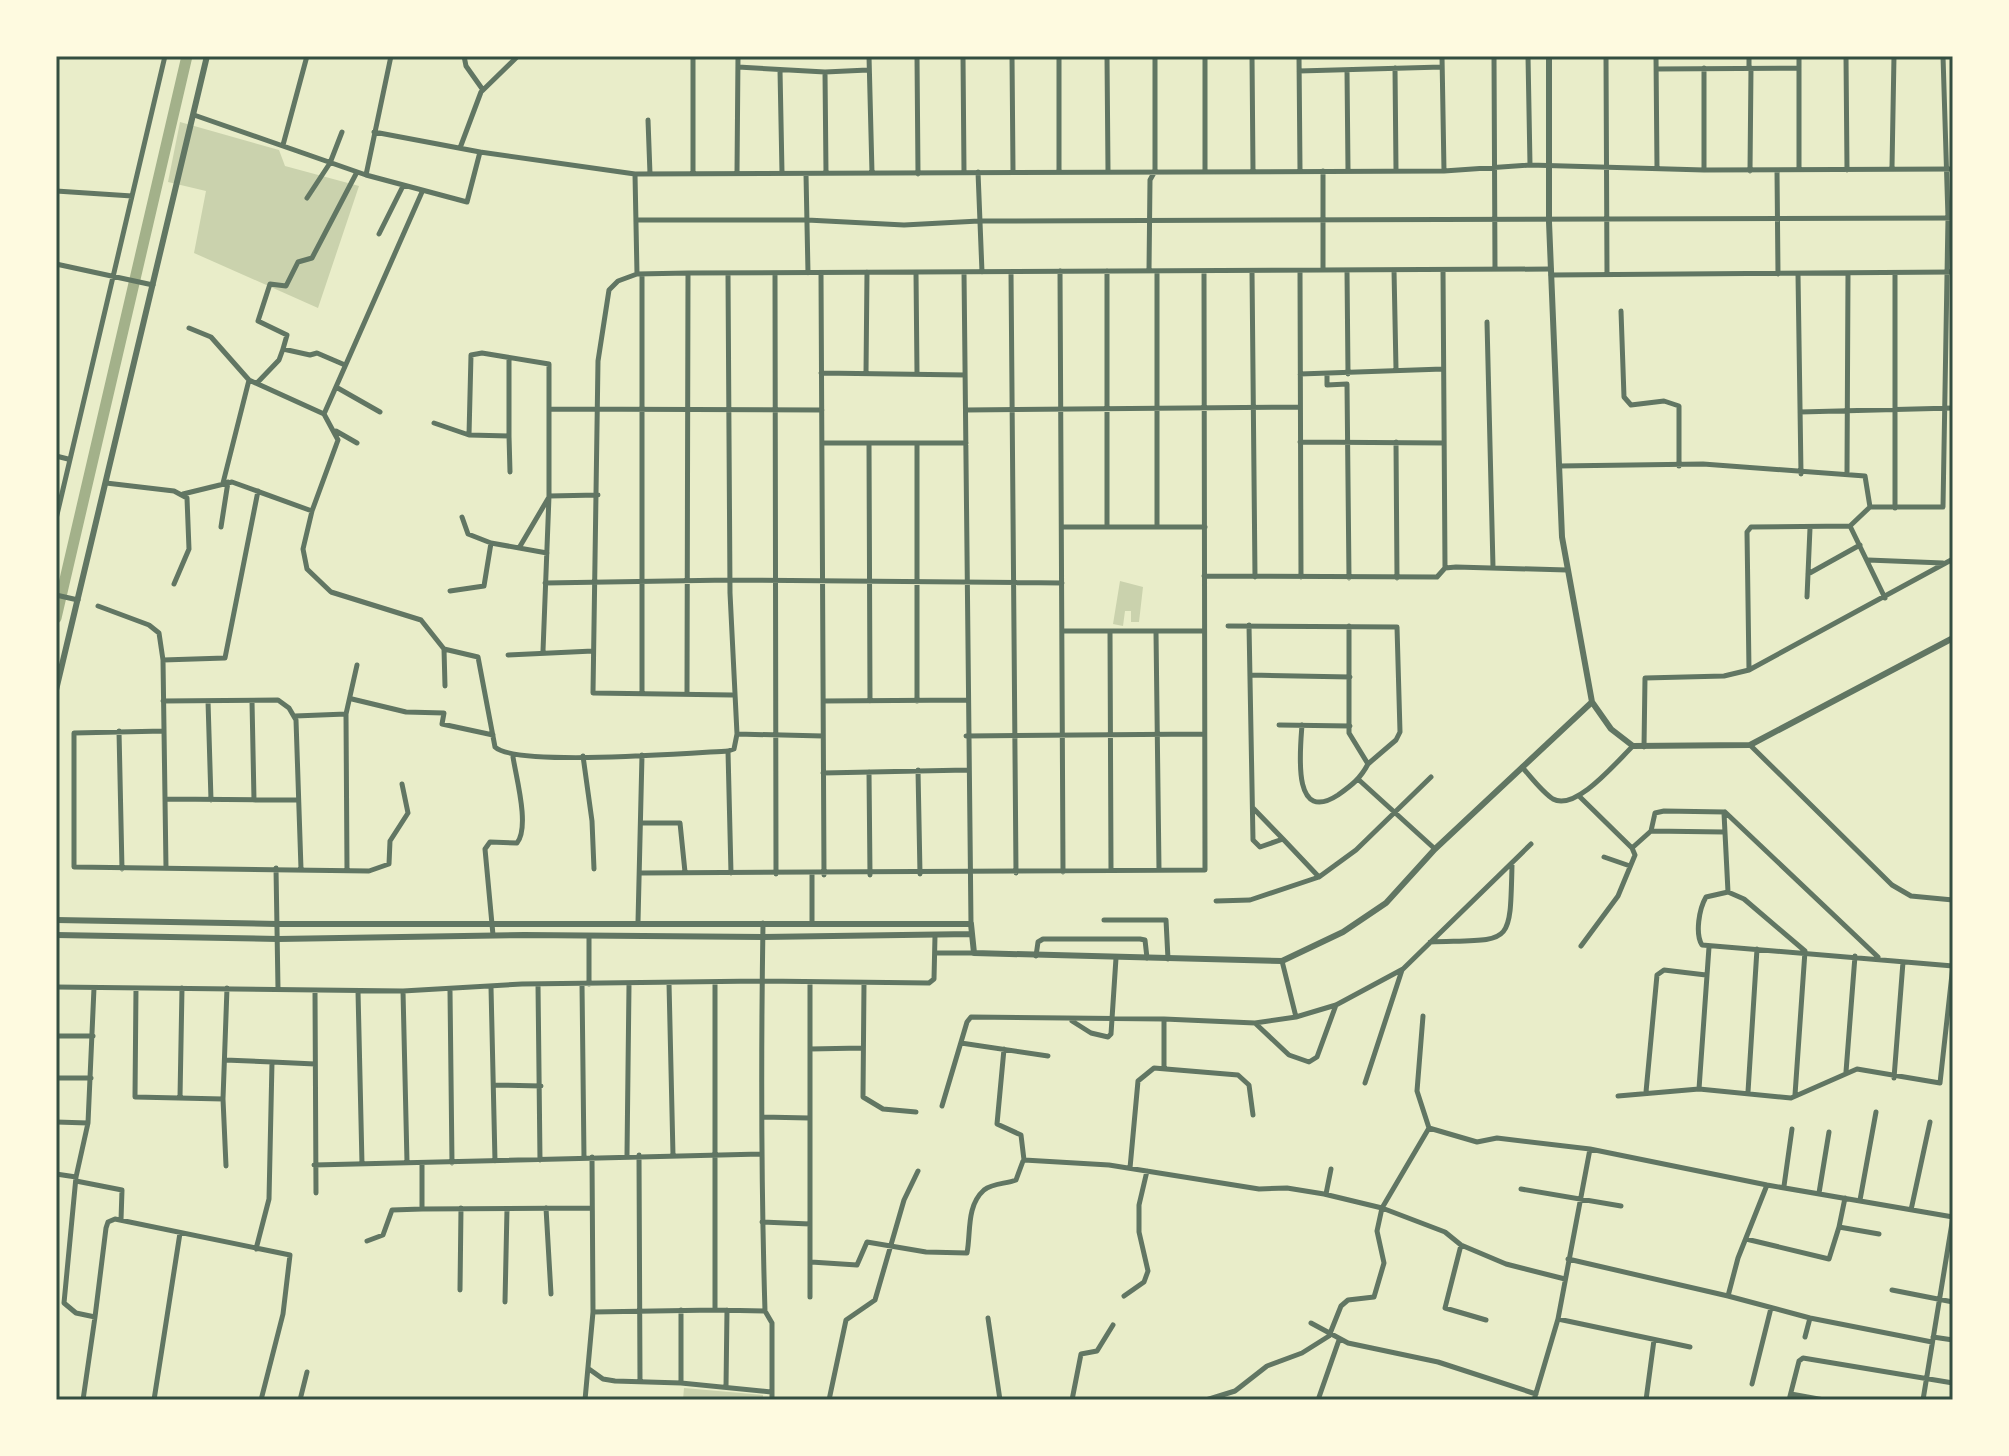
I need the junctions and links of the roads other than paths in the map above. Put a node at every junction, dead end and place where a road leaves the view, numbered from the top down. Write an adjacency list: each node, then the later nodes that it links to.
1 (165, 56): 91 (street)
2 (207, 56): 43 (street)
3 (307, 56): 47 (street)
4 (391, 56): 46 (street)
5 (464, 56): 42 (street)
6 (518, 56): 42 (street)
7 (693, 56): 78 (street)
8 (738, 56): 30 (street)
9 (869, 56): 38 (street)
10 (917, 56): 86 (street)
11 (963, 56): 75 (street)
12 (1012, 56): 66 (street)
13 (1059, 56): 67 (street)
14 (1107, 56): 68 (street)
15 (1155, 56): 69 (street)
16 (1205, 56): 77 (street)
17 (1252, 56): 70 (street)
18 (1299, 56): 40 (street)
19 (1442, 56): 31 (street)
20 (1494, 56): 56 (street)
21 (1528, 56): 51 (street)
22 (1549, 56): 52 (street)
23 (1606, 56): 53 (street)
24 (1656, 56): 36 (street)
25 (1749, 56): 34 (street)
26 (1799, 56): 35 (street)
27 (1846, 56): 65 (street)
28 (1894, 56): 54 (street)
29 (1943, 56): 55 (street)
30 (738, 67): 37 (street); 79 (street)
31 (1442, 67): 32 (street); 72 (street)
32 (1395, 68): 39 (street); 62 (street)
33 (1704, 68): 34 (street); 36 (street); 63 (street)
34 (1750, 68): 35 (street); 73 (street)
35 (1799, 68): 58 (street)
36 (1656, 69): 57 (street)
37 (780, 70): 41 (street); 80 (street)
38 (868, 70): 41 (street); 83 (street)
39 (1347, 70): 40 (street); 61 (street)
40 (1299, 71): 60 (street)
41 (825, 72): 82 (street)
42 (483, 90): 48 (street)
43 (194, 115): 47 (street); 137 (street)
44 (648, 120): 85 (street)
45 (342, 132): 50 (street)
46 (374, 132): 48 (street); 87 (street)
47 (283, 145): 50 (street)
48 (460, 148): 49 (street)
49 (480, 152): 84 (street); 90 (street)
50 (330, 163): 74 (street); 92 (street)
51 (1530, 165): 52 (street); 56 (street)
52 (1550, 165): 53 (street); 101 (street)
53 (1607, 166): 57 (street); 102 (street)
54 (1892, 167): 55 (street); 65 (street)
55 (1944, 167): 59 (street); 93 (street)
56 (1495, 168): 72 (street); 100 (street)
57 (1657, 169): 63 (street)
58 (1799, 169): 64 (street); 65 (street)
59 (1953, 169)
60 (1300, 170): 70 (street); 71 (street)
61 (1348, 170): 62 (street); 71 (street)
62 (1396, 170): 72 (street)
63 (1704, 170): 73 (street)
64 (1777, 170): 73 (street); 99 (street)
65 (1847, 170)
66 (1013, 171): 67 (street); 76 (street)
67 (1059, 171): 68 (street)
68 (1108, 171): 69 (street)
69 (1155, 171): 77 (street); 97 (street)
70 (1253, 171): 77 (street)
71 (1323, 171): 98 (street)
72 (1444, 171)
73 (1750, 171)
74 (357, 172): 87 (street); 141 (street)
75 (964, 172): 76 (street); 86 (street)
76 (978, 172): 96 (street)
77 (1205, 172)
78 (693, 173): 79 (street); 85 (street)
79 (737, 173): 80 (street)
80 (782, 173): 81 (street)
81 (806, 173): 82 (street); 95 (street)
82 (826, 173): 83 (street)
83 (872, 173): 86 (street)
84 (635, 174): 85 (street); 94 (street)
85 (650, 174)
86 (918, 174)
87 (366, 175): 88 (street)
88 (403, 186): 90 (street); 103 (street)
89 (56, 191): 91 (street)
90 (422, 192): 143 (street)
91 (132, 196): 136 (street)
92 (307, 198)
93 (1950, 218): 99 (street); 123 (street)
94 (637, 220): 95 (street); 132 (street)
95 (807, 220): 96 (street); 128 (street)
96 (979, 221): 97 (street); 119 (street)
97 (1150, 221): 98 (street); 112 (street)
98 (1323, 221): 100 (street); 106 (street)
99 (1778, 221): 102 (street); 133 (street)
100 (1495, 222): 101 (street); 105 (street)
101 (1549, 222): 102 (street); 122 (street)
102 (1606, 222): 135 (street)
103 (379, 234)
104 (56, 264): 136 (street)
105 (1495, 269): 109 (street); 122 (street)
106 (1323, 270): 107 (street); 115 (street)
107 (1347, 270): 108 (street); 151 (street)
108 (1394, 270): 109 (street); 144 (street)
109 (1443, 270): 145 (street)
110 (1060, 271): 111 (street); 120 (street); 166 (street)
111 (1107, 271): 112 (street); 167 (street)
112 (1149, 271): 113 (street)
113 (1157, 271): 121 (street); 168 (street)
114 (1252, 271): 115 (street); 121 (street); 156 (street)
115 (1300, 271): 149 (street)
116 (867, 272): 117 (street); 129 (street); 147 (street)
117 (916, 272): 118 (street); 148 (street)
118 (964, 272): 119 (street); 152 (street)
119 (982, 272): 120 (street)
120 (1011, 272): 165 (street)
121 (1204, 272): 158 (street)
122 (1551, 272): 135 (street); 193 (street)
123 (1945, 272): 124 (street); 131 (street); 159 (street)
124 (1953, 272)
125 (688, 273): 126 (street); 132 (street); 164 (street)
126 (728, 273): 127 (street); 173 (street)
127 (775, 273): 128 (street); 174 (street)
128 (808, 273): 129 (street)
129 (821, 273): 146 (street)
130 (1848, 273): 131 (street); 134 (street); 172 (street)
131 (1895, 273): 169 (street)
132 (639, 274): 162 (street); 163 (street)
133 (1778, 274): 134 (street); 135 (street)
134 (1798, 274): 176 (street)
135 (1607, 275)
136 (114, 277): 137 (street); 192 (street)
137 (150, 284): 200 (street)
138 (1621, 311): 194 (street)
139 (1487, 322): 226 (street)
140 (189, 328): 153 (street)
141 (283, 349): 143 (street); 154 (street)
142 (509, 358): 161 (street); 180 (street); 181 (street)
143 (345, 365): 155 (street)
144 (1396, 369): 145 (street); 151 (street)
145 (1443, 369): 190 (street)
146 (821, 373): 147 (street); 170 (street)
147 (866, 373): 148 (street)
148 (917, 374): 152 (street)
149 (1300, 374): 150 (street); 157 (street)
150 (1327, 374): 151 (street); 183 (street)
151 (1348, 374)
152 (965, 375): 171 (street)
153 (249, 380): 154 (street); 201 (street)
154 (257, 383): 177 (street)
155 (336, 387): 175 (street); 177 (street)
156 (1253, 407): 157 (street); 158 (street); 231 (street)
157 (1300, 407): 182 (street)
158 (1204, 408): 168 (street); 217 (street)
159 (1945, 408): 160 (street); 169 (street); 199 (street)
160 (1953, 408)
161 (551, 409): 162 (street); 205 (street)
162 (597, 409): 163 (street); 204 (street)
163 (644, 409): 164 (street); 237 (street)
164 (688, 409): 173 (street); 235 (street)
165 (1013, 409): 166 (street); 171 (street); 245 (street)
166 (1061, 409): 167 (street); 214 (street)
167 (1107, 409): 168 (street); 215 (street)
168 (1157, 409): 216 (street)
169 (1896, 409): 172 (street); 208 (street)
170 (822, 410): 174 (street); 186 (street)
171 (966, 410): 189 (street)
172 (1848, 410): 176 (street); 196 (street)
173 (730, 411): 174 (street); 236 (street)
174 (775, 411): 240 (street)
175 (380, 412)
176 (1800, 412): 197 (street)
177 (324, 414): 179 (street)
178 (434, 423): 180 (street)
179 (336, 430): 185 (street); 209 (street)
180 (469, 435): 181 (street)
181 (509, 436): 195 (street)
182 (1300, 442): 183 (street); 232 (street)
183 (1349, 442): 184 (street); 233 (street)
184 (1396, 442): 190 (street); 234 (street)
185 (357, 443)
186 (822, 443): 187 (street); 238 (street)
187 (869, 443): 188 (street); 242 (street)
188 (917, 443): 189 (street); 243 (street)
189 (966, 443): 244 (street)
190 (1443, 443): 227 (street)
191 (56, 456): 192 (street)
192 (68, 459): 207 (street)
193 (1558, 466): 194 (street); 228 (street)
194 (1679, 466): 197 (street)
195 (510, 472)
196 (1847, 473): 197 (street); 206 (street)
197 (1801, 474)
198 (1953, 475): 199 (street)
199 (1944, 476): 208 (street)
200 (106, 483): 203 (street); 252 (street)
201 (226, 483): 202 (street); 203 (street); 213 (street)
202 (258, 491): 209 (street); 266 (street)
203 (183, 494): 247 (street)
204 (598, 495): 205 (street); 239 (street)
205 (549, 496): 221 (street); 222 (street)
206 (1870, 507): 208 (street); 212 (street)
207 (57, 508): 211 (street)
208 (1895, 509)
209 (312, 511): 262 (street)
210 (462, 517): 219 (street)
211 (56, 519)
212 (1850, 526): 218 (street); 220 (street)
213 (221, 527)
214 (1062, 527): 215 (street); 246 (street)
215 (1107, 527): 216 (street)
216 (1157, 527): 217 (street)
217 (1205, 527): 230 (street)
218 (1810, 528): 229 (street); 268 (street)
219 (491, 543): 221 (street); 248 (street)
220 (1860, 545): 224 (street); 229 (street)
221 (519, 548): 222 (street)
222 (547, 553): 241 (street)
223 (1953, 559): 225 (street)
224 (1868, 560): 225 (street); 251 (street)
225 (1945, 563): 251 (street)
226 (1493, 567): 227 (street); 228 (street)
227 (1445, 568): 234 (street)
228 (1567, 570): 284 (street)
229 (1808, 574): 250 (street)
230 (1204, 576): 231 (street); 259 (street)
231 (1255, 577): 232 (street)
232 (1301, 577): 233 (street)
233 (1349, 578): 234 (street)
234 (1397, 578)
235 (688, 580): 236 (street); 237 (street); 274 (street)
236 (730, 580): 240 (street); 275 (street)
237 (643, 581): 239 (street); 273 (street)
238 (822, 581): 240 (street); 242 (street); 281 (street)
239 (595, 582): 241 (street); 264 (street)
240 (776, 582): 299 (street)
241 (545, 583): 263 (street)
242 (869, 583): 243 (street); 282 (street)
243 (917, 583): 244 (street); 283 (street)
244 (966, 583): 245 (street); 277 (street)
245 (1014, 583): 246 (street); 293 (street)
246 (1062, 583): 257 (street)
247 (174, 584)
248 (450, 591)
249 (56, 595): 252 (street)
250 (1807, 597)
251 (1885, 598): 268 (street)
252 (78, 600): 272 (street)
253 (98, 606): 266 (street)
254 (1249, 625): 255 (street); 256 (street); 269 (street)
255 (1228, 626)
256 (1349, 626): 270 (street); 309 (street)
257 (1062, 631): 258 (street); 296 (street)
258 (1110, 631): 260 (street); 297 (street)
259 (1204, 631): 260 (street); 294 (street)
260 (1156, 632): 298 (street)
261 (1953, 638): 302 (street)
262 (444, 649): 271 (street); 295 (street)
263 (543, 651): 264 (street); 265 (street)
264 (593, 651): 273 (street)
265 (508, 655)
266 (163, 660): 278 (street)
267 (357, 665): 276 (street)
268 (1749, 670): 304 (street)
269 (1251, 675): 270 (street); 323 (street)
270 (1350, 677): 289 (street)
271 (445, 686)
272 (56, 690)
273 (642, 693): 274 (street)
274 (687, 694): 275 (street)
275 (732, 695): 292 (street)
276 (352, 699): 285 (street); 295 (street)
277 (967, 700): 283 (street); 301 (street)
278 (163, 701): 279 (street); 291 (street)
279 (208, 701): 280 (street); 320 (street)
280 (252, 701): 286 (street); 321 (street)
281 (823, 701): 282 (street); 300 (street)
282 (870, 701): 283 (street)
283 (917, 701)
284 (1592, 702): 303 (street); 310 (street)
285 (346, 714): 286 (street); 341 (street)
286 (295, 716): 322 (street)
287 (1279, 725): 288 (street)
288 (1302, 725): 289 (street); 316 (street)
289 (1350, 726): 309 (street)
290 (119, 731): 291 (street); 338 (street); 338 (street)
291 (164, 731): 319 (street)
292 (737, 734): 299 (street); 305 (street)
293 (1015, 734): 296 (street); 301 (street); 349 (street)
294 (1203, 734): 298 (street); 344 (street)
295 (493, 735): 308 (street)
296 (1062, 735): 297 (street); 346 (street)
297 (1109, 735): 298 (street); 343 (street)
298 (1156, 735): 344 (street)
299 (775, 736): 300 (street); 350 (street)
300 (823, 736): 314 (street)
301 (966, 736): 312 (street)
302 (1750, 745): 304 (street); 357 (street)
303 (1633, 746): 304 (street); 318 (street)
304 (1644, 748)
305 (728, 751): 306 (street); 348 (street)
306 (642, 755): 307 (street); 326 (street)
307 (583, 756): 308 (street); 340 (street)
308 (513, 757): 363 (street)
309 (1368, 764): 316 (street)
310 (1522, 767): 318 (street); 332 (street)
311 (918, 770): 312 (street); 313 (street); 351 (street)
312 (967, 770): 342 (street)
313 (869, 772): 314 (street); 354 (street)
314 (823, 773): 353 (street)
315 (1431, 777): 324 (street)
316 (1359, 780): 324 (street)
317 (402, 784): 341 (street)
318 (1580, 797): 331 (street)
319 (165, 799): 320 (street); 336 (street)
320 (211, 800): 321 (street)
321 (254, 800): 322 (street)
322 (297, 800): 339 (street)
323 (1253, 808): 329 (street); 329 (street)
324 (1394, 811): 332 (street); 355 (street)
325 (1725, 812): 327 (street); 328 (street); 385 (street)
326 (641, 823): 345 (street); 347 (street)
327 (1651, 831): 328 (street); 331 (street)
328 (1724, 832): 356 (street)
329 (1283, 839): 355 (street)
330 (1531, 844): 334 (street)
331 (1632, 848): 335 (street)
332 (1435, 849): 388 (street)
333 (1604, 857): 335 (street)
334 (1512, 865): 375 (street); 375 (street)
335 (1630, 866): 376 (street)
336 (166, 868): 337 (street); 338 (street)
337 (276, 868): 339 (street); 366 (street)
338 (122, 869)
339 (301, 869): 341 (street)
340 (594, 869)
341 (347, 870)
342 (971, 871): 349 (street); 351 (street); 367 (street)
343 (1111, 871): 344 (street); 346 (street)
344 (1159, 871)
345 (685, 872): 347 (street); 348 (street)
346 (1063, 872): 349 (street)
347 (641, 873): 361 (street)
348 (731, 873): 350 (street)
349 (1016, 873)
350 (776, 874): 352 (street)
351 (920, 874): 354 (street)
352 (812, 875): 353 (street); 365 (street)
353 (824, 875): 354 (street)
354 (870, 875)
355 (1319, 877): 358 (street)
356 (1728, 892): 377 (street); 379 (street)
357 (1953, 900)
358 (1216, 901)
359 (56, 920): 366 (street)
360 (1104, 920): 387 (street)
361 (638, 922): 362 (street); 364 (street)
362 (763, 922): 365 (street); 373 (street)
363 (491, 923): 364 (street); 366 (street); 370 (street)
364 (589, 923): 371 (street)
365 (812, 923): 367 (street)
366 (277, 924): 374 (street)
367 (971, 924): 368 (street)
368 (972, 934): 372 (street); 381 (street)
369 (56, 935): 374 (street)
370 (493, 935): 371 (street); 374 (street)
371 (589, 936): 373 (street); 399 (street)
372 (935, 936): 373 (street); 380 (street)
373 (763, 937): 393 (street)
374 (278, 939): 407 (street)
375 (1429, 942): 391 (street)
376 (1581, 946)
377 (1709, 947): 378 (street); 392 (street)
378 (1757, 949): 379 (street); 440 (street)
379 (1805, 951): 383 (street); 442 (street)
380 (935, 953): 381 (street); 397 (street)
381 (974, 953): 382 (street)
382 (1036, 956): 384 (street); 386 (street)
383 (1855, 956): 385 (street); 431 (street)
384 (1116, 958): 386 (street); 414 (street)
385 (1880, 958): 389 (street)
386 (1147, 959): 387 (street)
387 (1168, 959): 388 (street)
388 (1282, 961): 415 (street)
389 (1903, 962): 390 (street); 434 (street)
390 (1953, 966): 419 (street)
391 (1403, 969): 412 (street); 435 (street)
392 (1706, 975): 438 (street); 439 (street)
393 (760, 981): 394 (street); 396 (street); 449 (street)
394 (810, 982): 397 (street); 424 (street)
395 (669, 983): 396 (street); 400 (street); 462 (street)
396 (715, 983): 458 (street)
397 (864, 983): 423 (street)
398 (538, 984): 399 (street); 402 (street); 437 (street)
399 (586, 984): 400 (street); 464 (street)
400 (629, 985): 460 (street)
401 (56, 987): 403 (street)
402 (491, 987): 411 (street); 436 (street)
403 (94, 988): 404 (street); 421 (street)
404 (136, 988): 405 (street); 443 (street)
405 (182, 988): 406 (street); 443 (street)
406 (227, 988): 407 (street); 427 (street)
407 (278, 989): 408 (street)
408 (315, 990): 409 (street); 429 (street)
409 (358, 991): 410 (street); 471 (street)
410 (403, 991): 411 (street); 468 (street)
411 (450, 991): 470 (street)
412 (1336, 1005): 415 (street); 418 (street)
413 (1423, 1016): 454 (street)
414 (1114, 1017): 416 (street); 417 (street); 417 (street)
415 (1296, 1017): 418 (street)
416 (1164, 1019): 418 (street); 430 (street)
417 (1071, 1020): 422 (street)
418 (1255, 1023)
419 (1951, 1024): 434 (street)
420 (56, 1036): 421 (street)
421 (93, 1036): 433 (street)
422 (961, 1043): 425 (street); 445 (street)
423 (862, 1048): 424 (street); 446 (street)
424 (810, 1049): 450 (street)
425 (1004, 1049): 426 (street); 466 (street)
426 (1048, 1056)
427 (225, 1060): 428 (street); 444 (street)
428 (272, 1062): 429 (street); 507 (street)
429 (315, 1064): 472 (street)
430 (1164, 1069): 448 (street); 474 (street)
431 (1846, 1072): 434 (street); 442 (street)
432 (56, 1078): 433 (street)
433 (91, 1078): 453 (street)
434 (1894, 1078)
435 (1365, 1083)
436 (494, 1085): 437 (street); 467 (street)
437 (541, 1086): 465 (street)
438 (1699, 1089): 439 (street); 440 (street)
439 (1646, 1092): 441 (street)
440 (1748, 1092): 442 (street)
441 (1618, 1096)
442 (1795, 1096)
443 (180, 1098): 444 (street)
444 (223, 1099): 473 (street)
445 (942, 1106)
446 (916, 1112)
447 (1876, 1112): 488 (street)
448 (1253, 1115)
449 (762, 1117): 450 (street); 459 (street)
450 (809, 1118): 499 (street)
451 (56, 1122): 453 (street)
452 (1930, 1122): 496 (street)
453 (88, 1123): 479 (street)
454 (1429, 1128): 457 (street); 493 (street)
455 (1792, 1129): 481 (street)
456 (1829, 1132): 484 (street)
457 (1590, 1149): 480 (street); 487 (street)
458 (716, 1154): 459 (street); 462 (street); 524 (street)
459 (761, 1154): 498 (street)
460 (627, 1155): 461 (street); 463 (street)
461 (639, 1155): 462 (street); 526 (street)
462 (673, 1155)
463 (592, 1157): 464 (street); 492 (street)
464 (584, 1158): 465 (street)
465 (540, 1160): 467 (street)
466 (1024, 1160): 474 (street); 506 (street)
467 (495, 1161): 470 (street)
468 (407, 1162): 469 (street); 471 (street)
469 (422, 1163): 470 (street); 494 (street)
470 (452, 1163)
471 (362, 1164): 472 (street)
472 (314, 1165): 483 (street)
473 (226, 1166)
474 (1130, 1168): 477 (street)
475 (1331, 1169): 485 (street)
476 (918, 1171): 506 (street)
477 (1147, 1171): 485 (street); 516 (street)
478 (56, 1174): 479 (street)
479 (76, 1179): 497 (street); 529 (street)
480 (1767, 1185): 481 (street); 503 (street)
481 (1784, 1186): 484 (street)
482 (1521, 1189): 487 (street)
483 (316, 1193)
484 (1819, 1193): 486 (street)
485 (1326, 1194): 493 (street)
486 (1845, 1198): 488 (street); 500 (street)
487 (1580, 1200): 489 (street); 508 (street)
488 (1860, 1200): 496 (street)
489 (1621, 1206)
490 (461, 1208): 494 (street); 495 (street); 513 (street)
491 (546, 1208): 492 (street); 495 (street); 515 (street)
492 (591, 1208): 528 (street)
493 (1382, 1208): 505 (street); 536 (street)
494 (422, 1209): 504 (street)
495 (507, 1209): 520 (street)
496 (1911, 1210): 510 (street)
497 (121, 1220): 501 (street); 529 (street)
498 (762, 1222): 499 (street); 527 (street)
499 (810, 1224): 509 (street)
500 (1839, 1227): 502 (street); 503 (street)
501 (180, 1233): 507 (street); 557 (street)
502 (1879, 1234)
503 (1746, 1239): 517 (street)
504 (367, 1241)
505 (1461, 1245): 512 (street); 533 (street)
506 (890, 1247): 509 (street); 562 (street)
507 (256, 1249): 558 (street)
508 (1568, 1259): 512 (street); 517 (street)
509 (811, 1262): 518 (street)
510 (1945, 1264): 511 (street); 519 (street)
511 (1953, 1266)
512 (1565, 1279): 532 (street)
513 (460, 1290)
514 (1892, 1290): 519 (street)
515 (551, 1294)
516 (1124, 1296)
517 (1728, 1296): 522 (street)
518 (810, 1297)
519 (1939, 1300): 521 (street); 538 (street)
520 (505, 1302)
521 (1953, 1302)
522 (1771, 1308): 531 (street); 551 (street)
523 (681, 1310): 524 (street); 526 (street); 549 (street)
524 (715, 1310): 525 (street)
525 (727, 1310): 527 (street); 552 (street)
526 (639, 1311): 528 (street); 548 (street)
527 (765, 1311): 553 (street)
528 (593, 1312): 545 (street)
529 (95, 1317): 556 (street)
530 (988, 1318): 563 (street)
531 (1810, 1318): 537 (street); 538 (street)
532 (1558, 1319): 540 (street); 554 (street)
533 (1486, 1320)
534 (1311, 1323): 536 (street)
535 (1113, 1325): 564 (street)
536 (1329, 1336): 539 (street); 565 (street)
537 (1805, 1337)
538 (1933, 1339): 541 (street); 547 (street)
539 (1339, 1340): 554 (street); 566 (street)
540 (1654, 1340): 542 (street); 567 (street)
541 (1953, 1340)
542 (1690, 1347)
543 (56, 1359): 544 (street)
544 (56, 1368)
545 (588, 1369): 548 (street); 560 (street)
546 (307, 1372): 559 (street)
547 (1926, 1380): 550 (street); 555 (street); 569 (street)
548 (640, 1381): 549 (street)
549 (681, 1383): 552 (street)
550 (1953, 1383)
551 (1752, 1384)
552 (726, 1387): 553 (street)
553 (771, 1392): 561 (street)
554 (1535, 1397)
555 (1790, 1397): 568 (street)
556 (83, 1400)
557 (154, 1400)
558 (261, 1400)
559 (300, 1400)
560 (585, 1400)
561 (772, 1400)
562 (829, 1400)
563 (1000, 1400)
564 (1072, 1400)
565 (1206, 1400)
566 (1318, 1400)
567 (1646, 1400)
568 (1824, 1400)
569 (1923, 1400)

